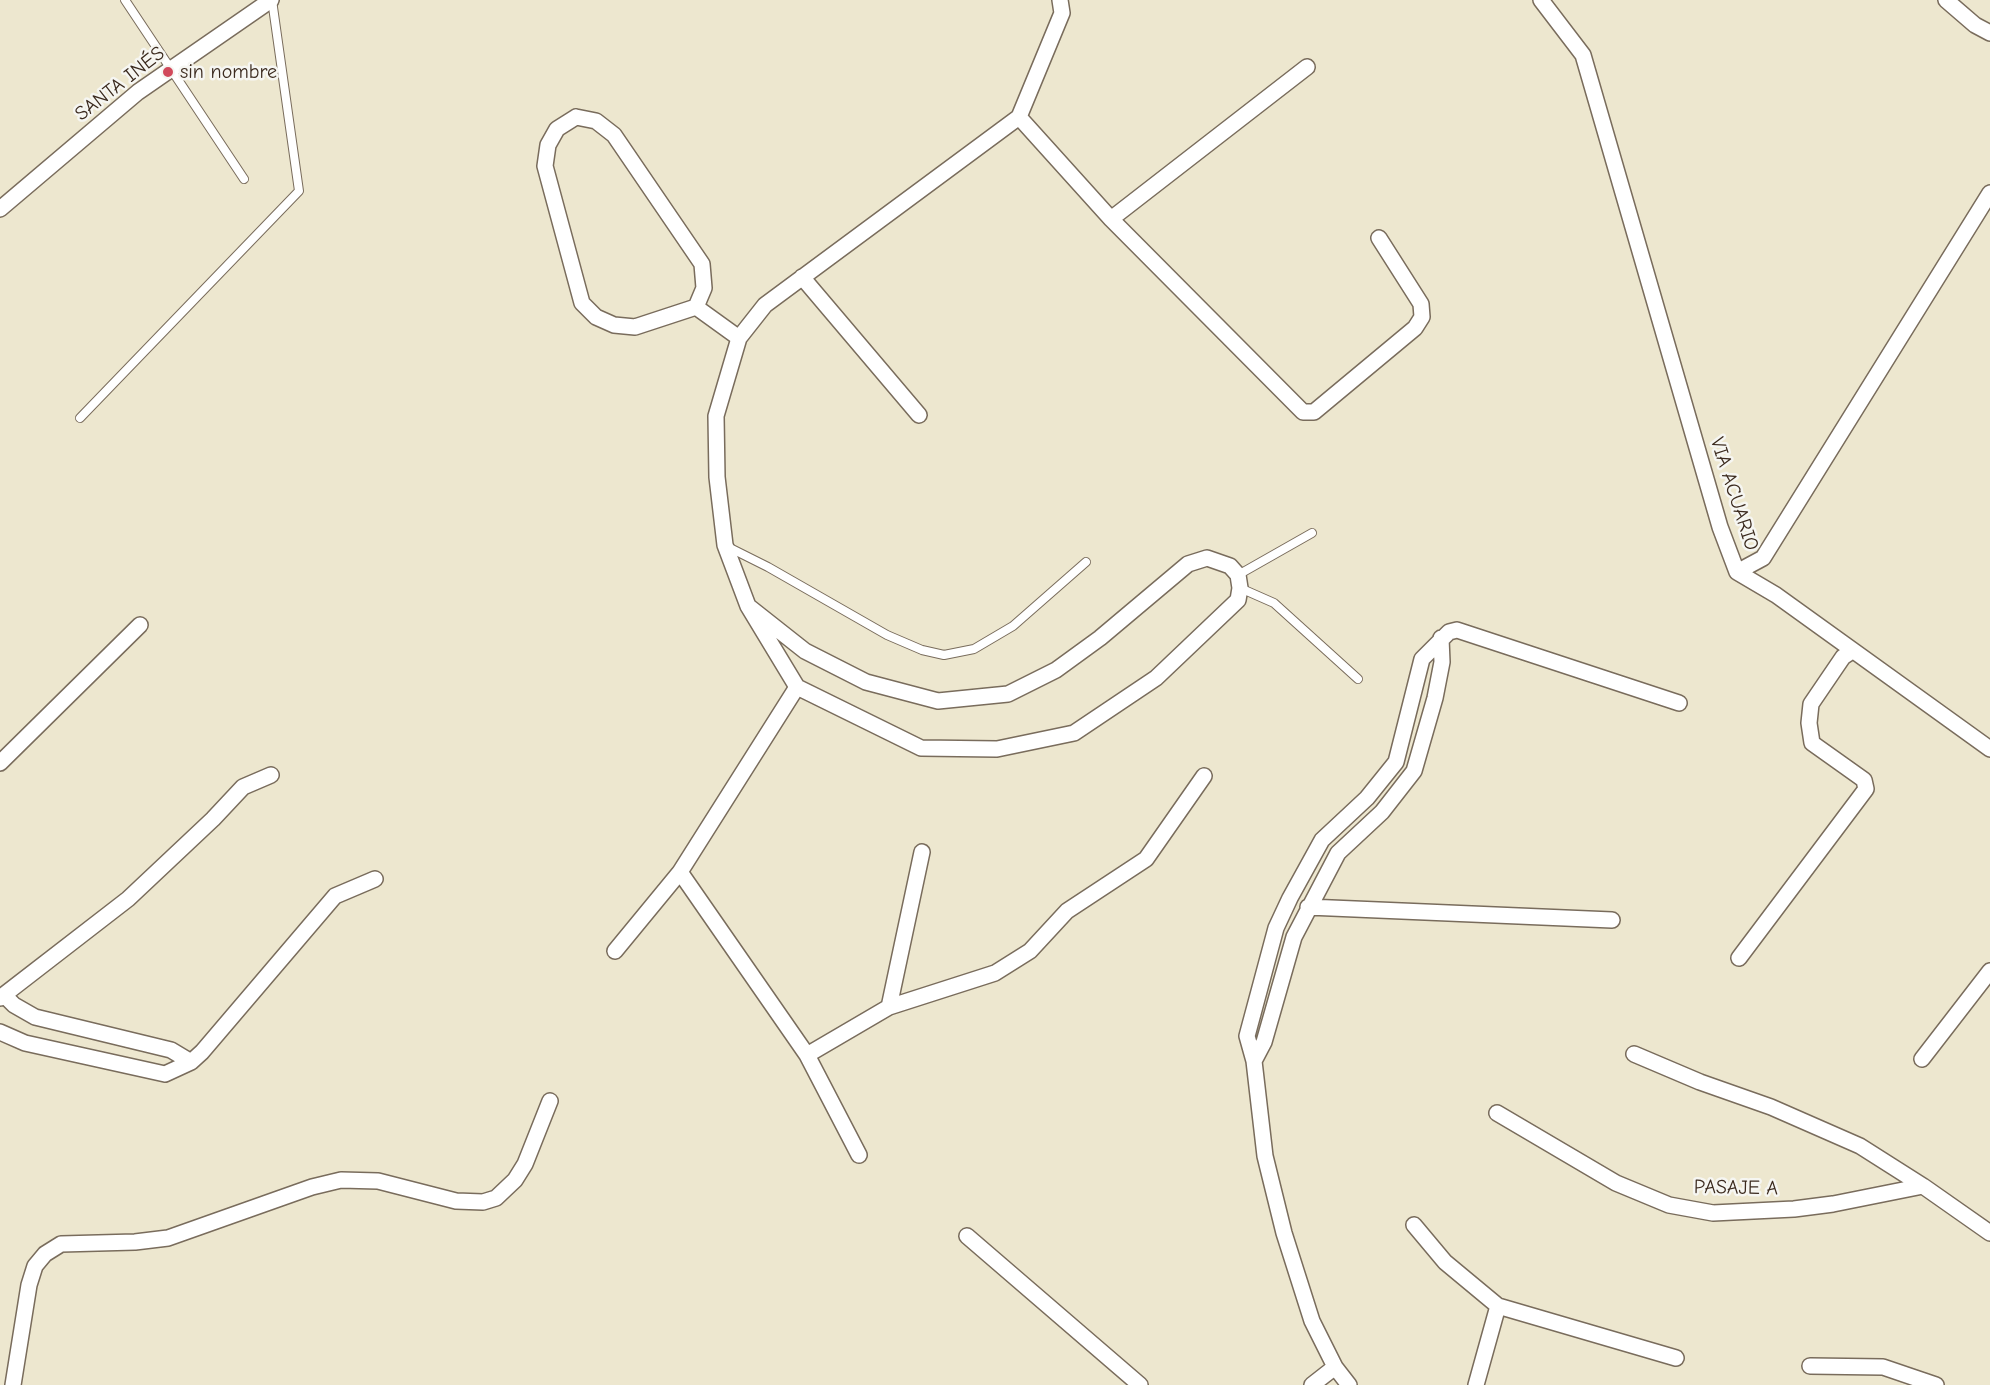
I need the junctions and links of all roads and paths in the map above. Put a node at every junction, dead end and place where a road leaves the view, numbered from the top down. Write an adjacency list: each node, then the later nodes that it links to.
1 (125, 0): 8 (lane)
2 (272, 0): 8 (street, SANTA INÉS); 19 (lane)
3 (1060, 0): 9 (street)
4 (1541, 0): 23 (street, VIA ACUARIO)
5 (1946, 0): 6 (street)
6 (1990, 33)
7 (1306, 67): 13 (street)
8 (170, 70): 10 (lane); 12 (street, SANTA INÉS)
9 (1019, 117): 13 (street); 15 (street)
10 (244, 179)
11 (1990, 193): 23 (street, VIA ACUARIO)
12 (0, 208)
13 (1112, 219): 14 (street)
14 (1379, 238)
15 (802, 278): 17 (street); 18 (street)
16 (696, 307): 16 (street); 17 (street)
17 (739, 338): 21 (street)
18 (919, 415)
19 (80, 418)
20 (1312, 533): 24 (lane)
21 (725, 545): 22 (lane); 25 (street)
22 (1086, 562)
23 (1737, 572): 28 (street)
24 (1239, 581): 25 (street); 29 (lane); 30 (street)
25 (748, 606): 30 (street)
26 (140, 625): 33 (street)
27 (1441, 638): 31 (street); 39 (street); 50 (street)
28 (1852, 651): 32 (street); 42 (street)
29 (1358, 679)
30 (797, 687): 37 (street)
31 (1679, 702)
32 (1990, 749)
33 (0, 763)
34 (272, 775): 44 (street)
35 (1204, 776): 45 (street)
36 (922, 852): 45 (street)
37 (680, 872): 41 (street); 47 (street)
38 (375, 879): 51 (street)
39 (1308, 907): 40 (street); 50 (street)
40 (1612, 920)
41 (615, 951)
42 (1739, 958)
43 (1990, 971): 49 (street)
44 (2, 996): 51 (street)
45 (890, 1007): 47 (street)
46 (0, 1032): 51 (street)
47 (807, 1054): 54 (street)
48 (1634, 1054): 55 (street)
49 (1922, 1059)
50 (1254, 1060): 62 (street)
51 (191, 1062)
52 (550, 1101): 63 (street)
53 (1497, 1113): 55 (street, PASAJE A)
54 (859, 1155)
55 (1923, 1186): 57 (street)
56 (1414, 1225): 59 (street)
57 (1990, 1233)
58 (967, 1236): 64 (street)
59 (1498, 1306): 60 (street); 67 (street)
60 (1677, 1358)
61 (1810, 1366): 68 (street)
62 (1335, 1367): 65 (street); 66 (street)
63 (12, 1385)
64 (1140, 1385)
65 (1312, 1385)
66 (1349, 1385)
67 (1476, 1385)
68 (1936, 1385)

